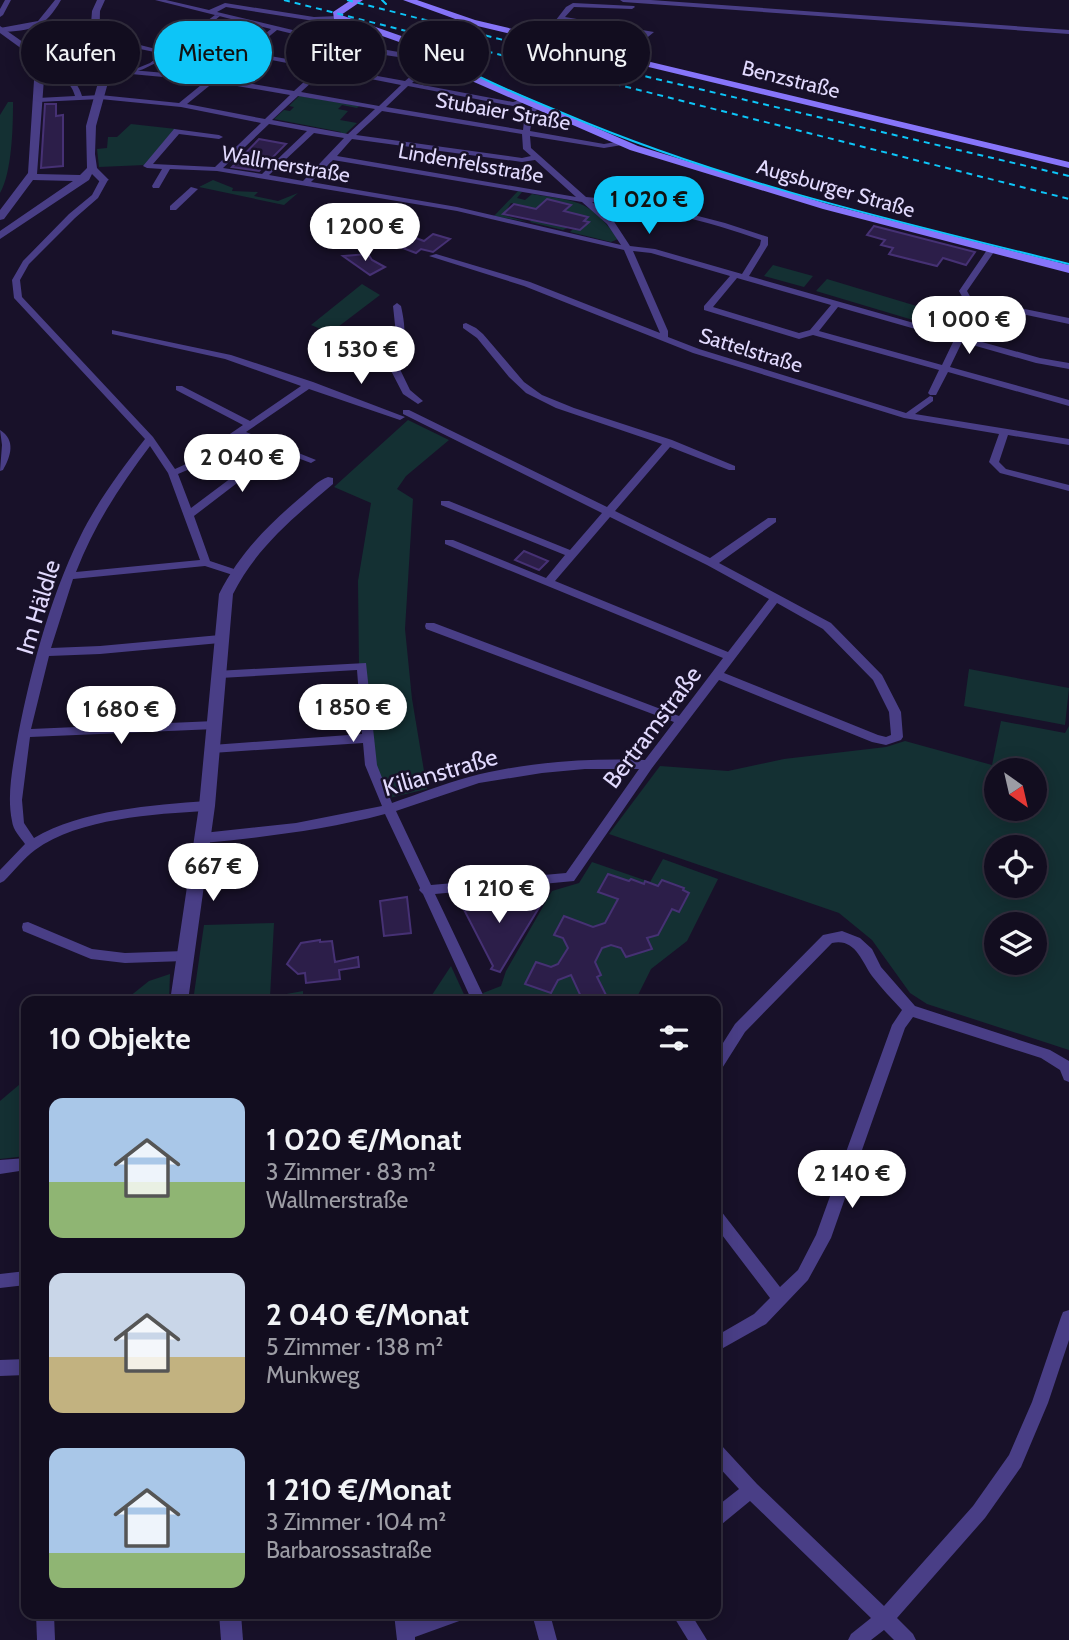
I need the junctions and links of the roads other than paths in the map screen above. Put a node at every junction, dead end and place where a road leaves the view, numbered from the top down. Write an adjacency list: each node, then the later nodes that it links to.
1 (8, 0): 11 (street)
2 (58, 0): 19 (street)
3 (101, 0): 15 (street)
4 (158, 0): 10 (street, Augsburger Straße)
5 (358, 0): 12 (main road)
6 (408, 0): 8 (main road, Benzstraße)
7 (623, 0): 23 (street)
8 (422, 2): 20 (main road, Benzstraße)
9 (660, 9): 13 (street)
10 (213, 14): 14 (street); 18 (street, Augsburger Straße); 27 (street)
11 (0, 15)
12 (337, 17): 14 (street); 24 (main road)
13 (560, 18): 16 (street); 17 (street)
14 (322, 19)
15 (95, 21)
16 (558, 21)
17 (580, 21)
18 (276, 28): 21 (street, Augsburger Straße); 22 (street)
19 (1, 29): 25 (street)
20 (503, 29)
21 (286, 30)
22 (272, 31)
23 (1069, 32)
24 (399, 39)
25 (21, 44)
26 (650, 65): 53 (main road, Benzstraße)
27 (140, 69)
28 (41, 84): 39 (street)
29 (73, 84): 38 (street)
30 (102, 84): 37 (street)
31 (204, 84): 41 (street)
32 (240, 84): 36 (street, Stubaier Straße)
33 (306, 84): 36 (street)
34 (404, 84): 40 (street); 43 (street)
35 (488, 84): 40 (main road, Augsburger Straße)
36 (297, 93): 43 (street, Stubaier Straße); 44 (street)
37 (100, 97): 38 (street); 41 (street); 55 (street)
38 (79, 98): 39 (street)
39 (38, 100): 57 (street)
40 (524, 101): 42 (main road, Augsburger Straße)
41 (181, 105): 44 (street)
42 (537, 107): 47 (street); 50 (main road, Augsburger Straße)
43 (381, 108): 47 (street, Stubaier Straße); 49 (street)
44 (268, 120): 45 (street); 56 (street)
45 (313, 130): 49 (street); 59 (street)
46 (177, 131): 48 (street); 54 (street, Wallmerstraße)
47 (526, 132): 50 (street, Stubaier Straße); 52 (street)
48 (219, 136)
49 (351, 136): 51 (street); 52 (street)
50 (619, 143): 69 (main road, Augsburger Straße)
51 (331, 157): 61 (street); 64 (street, Lindenfelsstraße)
52 (535, 158): 64 (street)
53 (1069, 165)
54 (168, 166): 56 (street, Wallmerstraße); 62 (street)
55 (92, 169): 58 (street); 60 (street)
56 (217, 169): 59 (street, Wallmerstraße)
57 (31, 177): 58 (street); 66 (street)
58 (83, 177): 60 (street); 67 (street)
59 (263, 177): 61 (street, Wallmerstraße)
60 (104, 180): 97 (street)
61 (304, 185): 68 (street, Wallmerstraße)
62 (156, 186)
63 (194, 189): 65 (street)
64 (586, 199): 68 (street); 72 (street, Lindenfelsstraße)
65 (173, 208)
66 (0, 217)
67 (2, 234)
68 (627, 248): 72 (street, Wallmerstraße); 81 (street)
69 (992, 249): 71 (main road, Augsburger Straße); 73 (street)
70 (433, 256): 81 (street, Sattelstraße)
71 (1069, 269)
72 (739, 276): 74 (street, Wallmerstraße); 79 (street)
73 (972, 301): 76 (street); 82 (street)
74 (836, 304): 79 (street); 82 (street, Wallmerstraße)
75 (397, 306): 83 (street)
76 (1069, 321)
77 (466, 326): 98 (street)
78 (115, 332): 86 (street)
79 (813, 332): 85 (street)
80 (364, 338): 83 (street)
81 (664, 339): 92 (street, Sattelstraße)
82 (961, 339): 84 (street, Wallmerstraße); 85 (street)
83 (390, 359): 89 (street)
84 (1069, 366)
85 (944, 370): 88 (street); 90 (street)
86 (310, 384): 91 (street); 93 (street)
87 (179, 388): 93 (street)
88 (931, 396): 92 (street)
89 (418, 401)
90 (1069, 403)
91 (403, 415): 108 (street)
92 (907, 416): 94 (street, Sattelstraße)
93 (251, 425): 96 (street)
94 (1005, 431): 99 (street, Sattelstraße); 106 (street)
95 (0, 433): 102 (street)
96 (240, 433): 100 (street); 104 (street)
97 (150, 439): 104 (street); 116 (street, Im Häldle)
98 (669, 442): 103 (street); 108 (street)
99 (1069, 442)
100 (276, 449): 101 (street); 109 (street)
101 (311, 460)
102 (0, 468)
103 (732, 468)
104 (173, 473): 109 (street)
105 (328, 481): 115 (street)
106 (1069, 488)
107 (445, 503): 112 (street)
108 (609, 512): 112 (street); 114 (street)
109 (189, 515): 113 (street)
110 (772, 520): 114 (street)
111 (449, 542): 117 (street)
112 (571, 554): 117 (street)
113 (206, 563): 115 (street); 116 (street)
114 (711, 563): 118 (street)
115 (236, 573): 120 (street)
116 (69, 576): 121 (street, Im Häldle)
117 (548, 582): 122 (street)
118 (776, 597): 122 (street, Bertramstraße); 124 (street)
119 (430, 626): 125 (street)
120 (220, 639): 121 (street); 123 (street)
121 (45, 652): 127 (street, Im Häldle)
122 (730, 657): 124 (street, Bertramstraße)
123 (220, 674): 126 (street); 128 (street)
124 (718, 675): 125 (street, Bertramstraße)
125 (682, 721): 130 (street, Bertramstraße)
126 (215, 726): 127 (street); 129 (street)
127 (24, 733): 134 (street, Im Häldle)
128 (369, 738): 129 (street); 132 (street)
129 (212, 750): 131 (street)
130 (648, 765): 132 (street, Kilianstraße); 136 (street, Bertramstraße)
131 (206, 806): 133 (street); 134 (street)
132 (389, 808): 133 (street, Kilianstraße); 136 (street)
133 (203, 838): 138 (street)
134 (32, 845): 135 (street)
135 (0, 878)
136 (425, 890): 140 (street)
137 (28, 926): 138 (street)
138 (185, 956): 139 (street)
139 (180, 996)
140 (477, 996)
141 (910, 1010): 142 (street); 143 (street); 149 (street)
142 (721, 1058)
143 (1069, 1076)
144 (21, 1165): 145 (street)
145 (0, 1167)
146 (721, 1222): 149 (street)
147 (21, 1279): 148 (street)
148 (0, 1281)
149 (780, 1299): 151 (street)
150 (1069, 1317): 157 (street)
151 (721, 1341)
152 (21, 1367): 153 (street)
153 (0, 1368)
154 (721, 1457): 155 (street)
155 (751, 1490): 156 (street); 157 (street)
156 (721, 1514)
157 (885, 1618): 168 (street); 169 (street)
158 (46, 1619): 164 (street)
159 (230, 1619): 165 (street)
160 (438, 1619): 163 (street)
161 (542, 1619): 166 (street)
162 (684, 1619): 167 (street)
163 (405, 1628)
164 (46, 1640)
165 (232, 1640)
166 (548, 1640)
167 (698, 1640)
168 (857, 1640)
169 (907, 1640)

